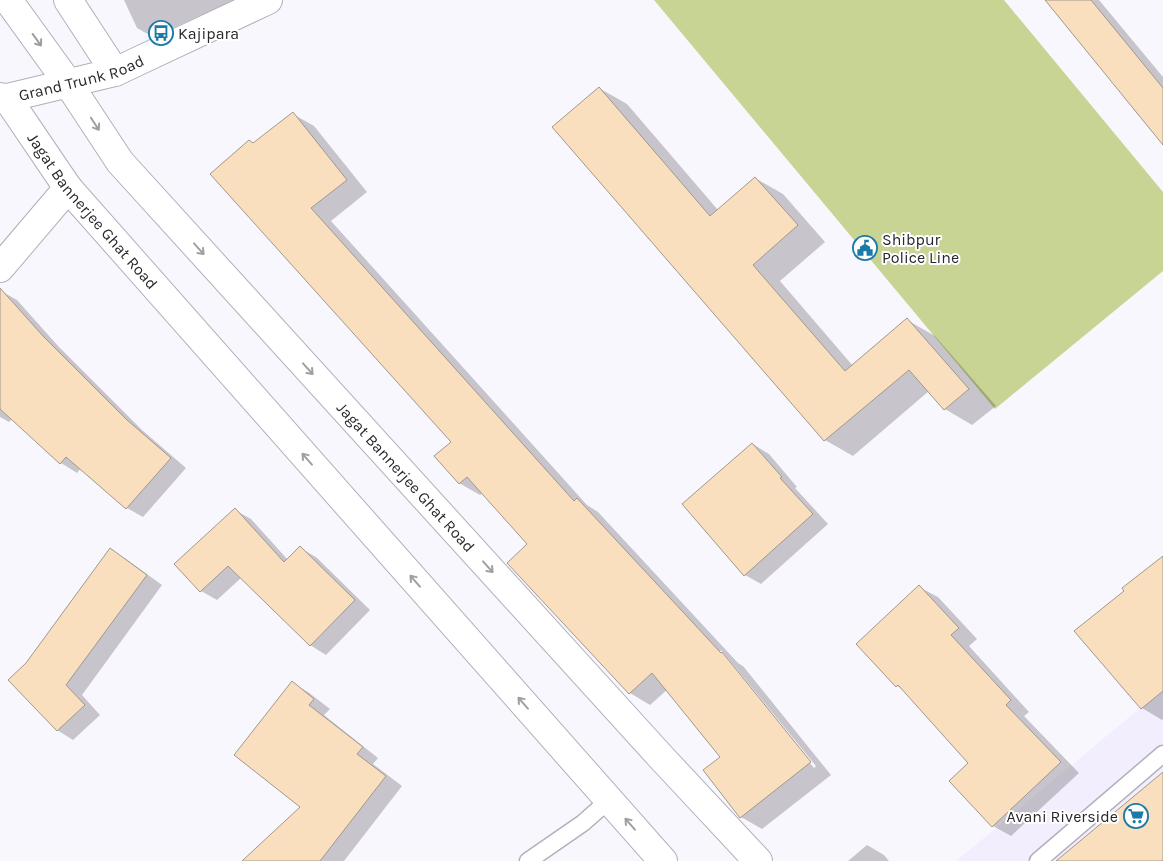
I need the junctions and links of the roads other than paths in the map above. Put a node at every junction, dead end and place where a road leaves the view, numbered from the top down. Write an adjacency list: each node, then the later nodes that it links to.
1 (8, 0): 5 (main road, Jagat Bannerjee Ghat Road, one-way to 5)
2 (68, 0): 4 (main road)
3 (268, 0): 4 (main road, Grand Trunk Road)
4 (115, 72): 5 (main road, Grand Trunk Road)
5 (68, 83): 6 (main road, Grand Trunk Road); 13 (main road, Jagat Bannerjee Ghat Road, one-way to 13)
6 (2, 94): 7 (main road, Jagat Bannerjee Ghat Road)
7 (68, 188): 8 (main road); 10 (main road, Jagat Bannerjee Ghat Road, one-way to 7)
8 (0, 268)
9 (1163, 754): 14 (lane)
10 (609, 800): 11 (lane); 12 (main road, Jagat Bannerjee Ghat Road, one-way to 10)
11 (528, 861)
12 (663, 861)
13 (758, 861)
14 (1038, 861)

